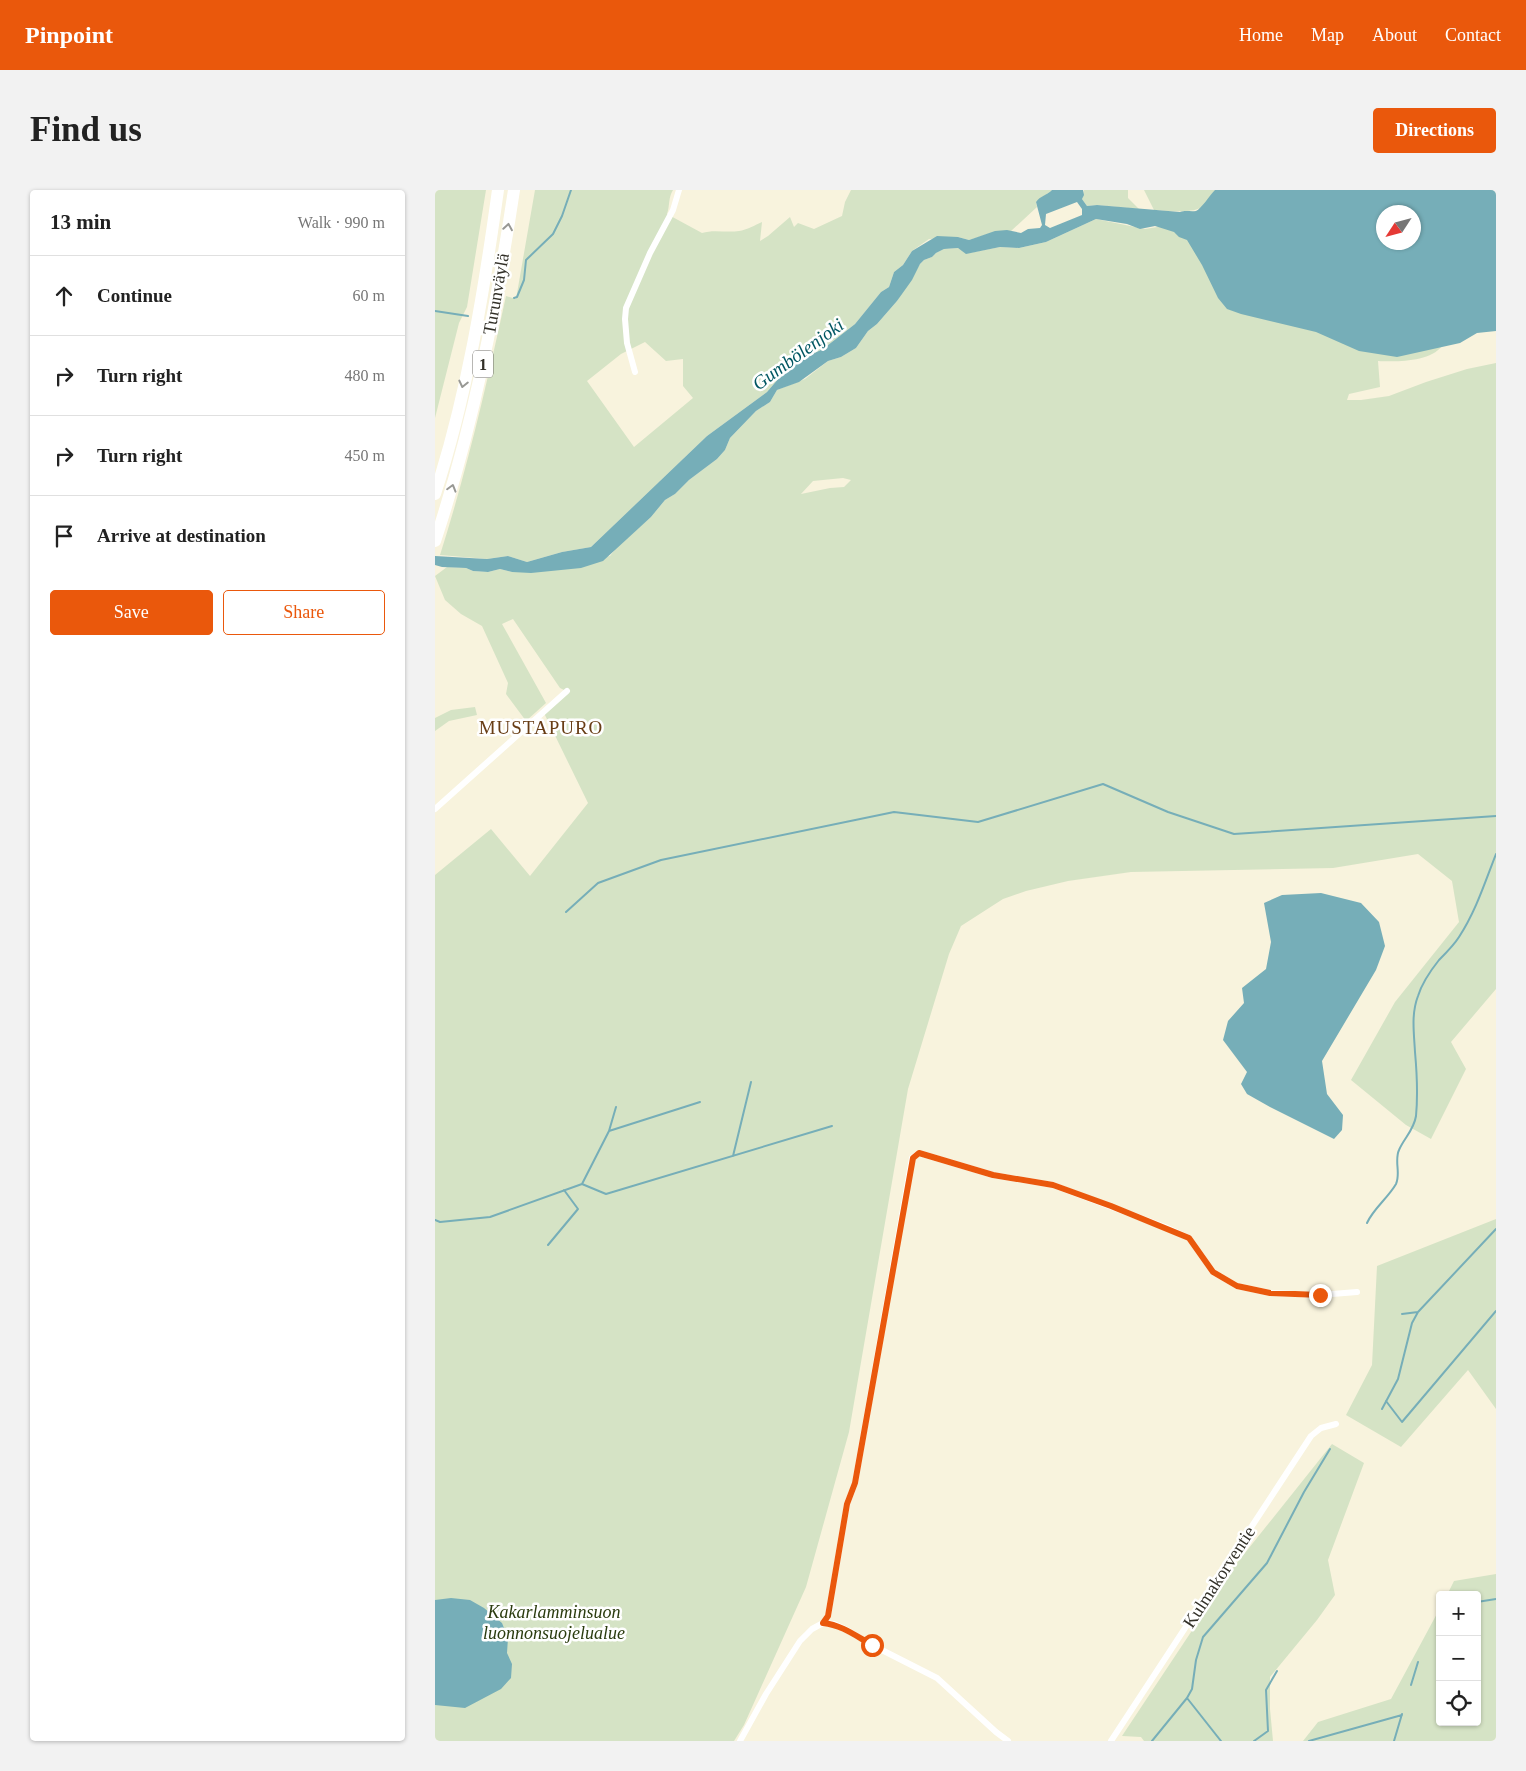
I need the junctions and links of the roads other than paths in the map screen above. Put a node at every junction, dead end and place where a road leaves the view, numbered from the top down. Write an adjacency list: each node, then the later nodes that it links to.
1 (498, 190): 5 (highway, Turunväylä / 1, one-way to 5)
2 (514, 190): 6 (highway, Turunväylä / 1, one-way to 2)
3 (679, 190): 4 (street)
4 (635, 372)
5 (435, 494)
6 (436, 538)
7 (567, 691): 8 (street)
8 (435, 809)
9 (1357, 1292): 11 (street)
10 (1336, 1424): 14 (street, Kulmakorventie)
11 (823, 1623): 12 (street); 13 (street)
12 (740, 1741)
13 (1008, 1741)
14 (1111, 1741)

